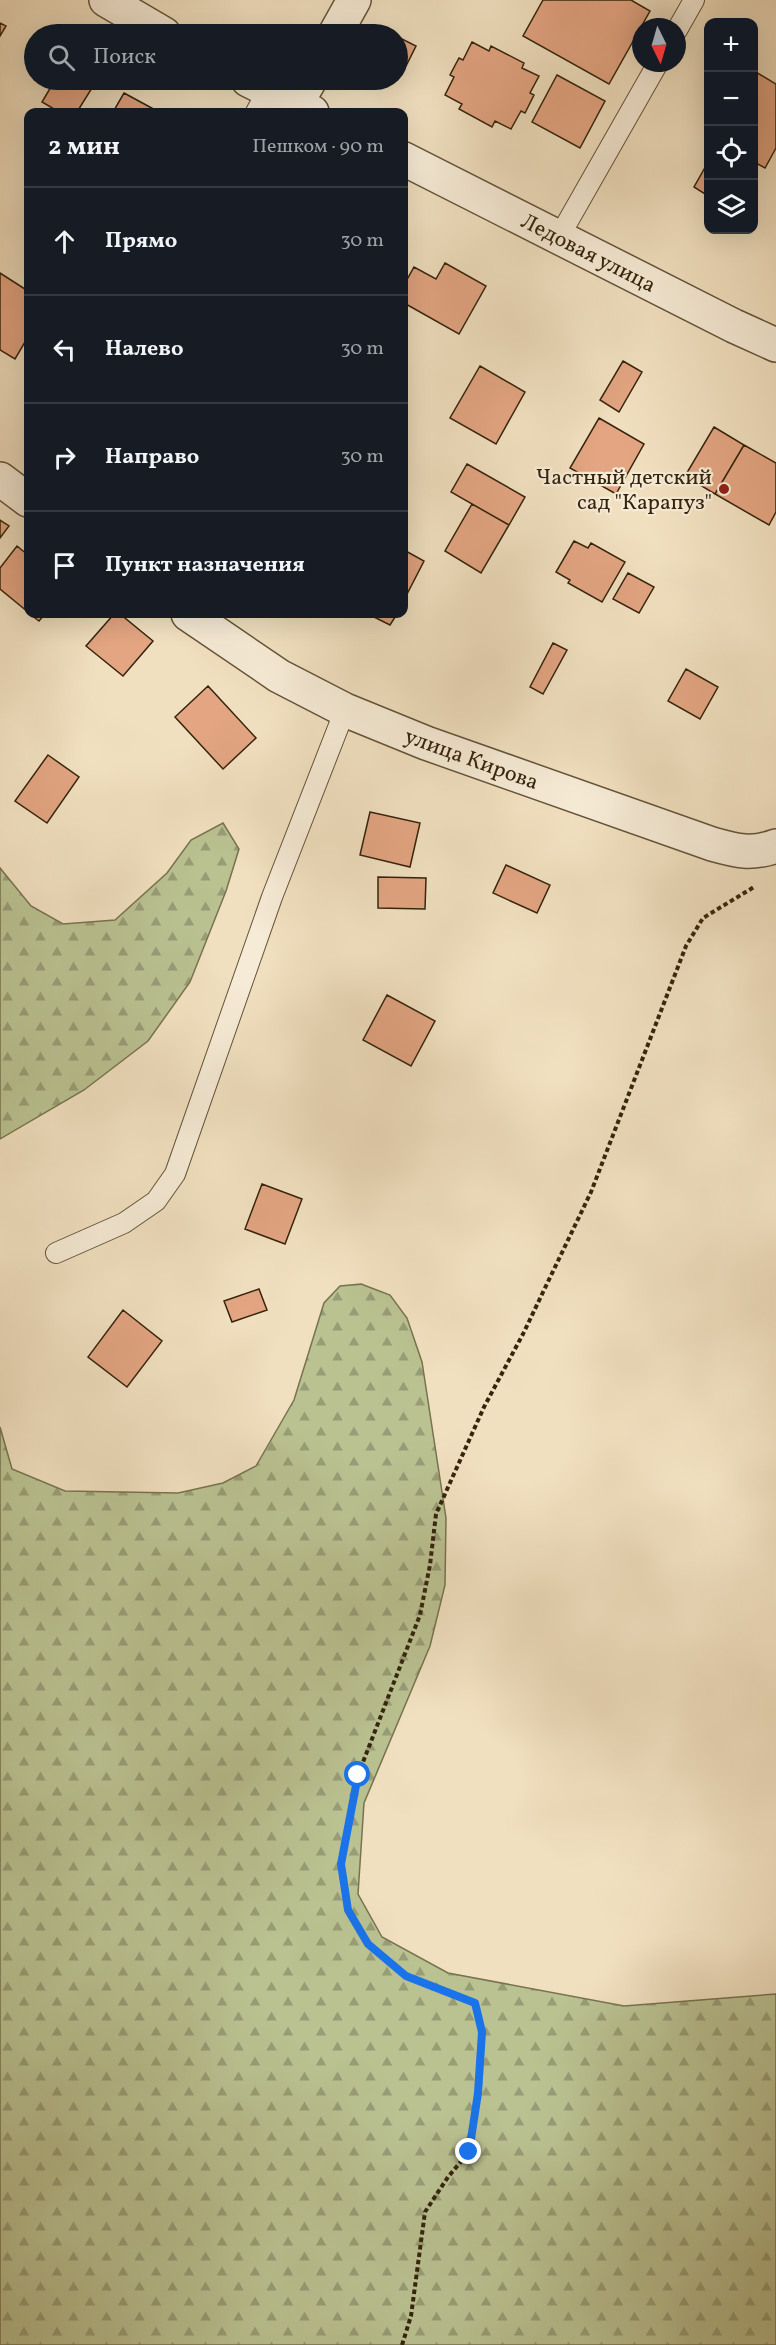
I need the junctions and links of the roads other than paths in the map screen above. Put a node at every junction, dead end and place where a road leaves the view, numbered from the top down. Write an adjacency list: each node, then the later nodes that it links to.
1 (106, 0): 5 (street)
2 (354, 0): 6 (street)
3 (694, 0): 4 (lane)
4 (684, 18)
5 (148, 24)
6 (341, 24)
7 (653, 72): 9 (lane)
8 (408, 161): 9 (street, Ледовая улица)
9 (560, 237): 10 (street, Ледовая улица)
10 (776, 345)
11 (0, 479): 12 (street)
12 (24, 497)
13 (194, 618): 14 (street, улица Кирова)
14 (345, 710): 15 (street, улица Кирова); 16 (lane)
15 (776, 846)
16 (56, 1253)

